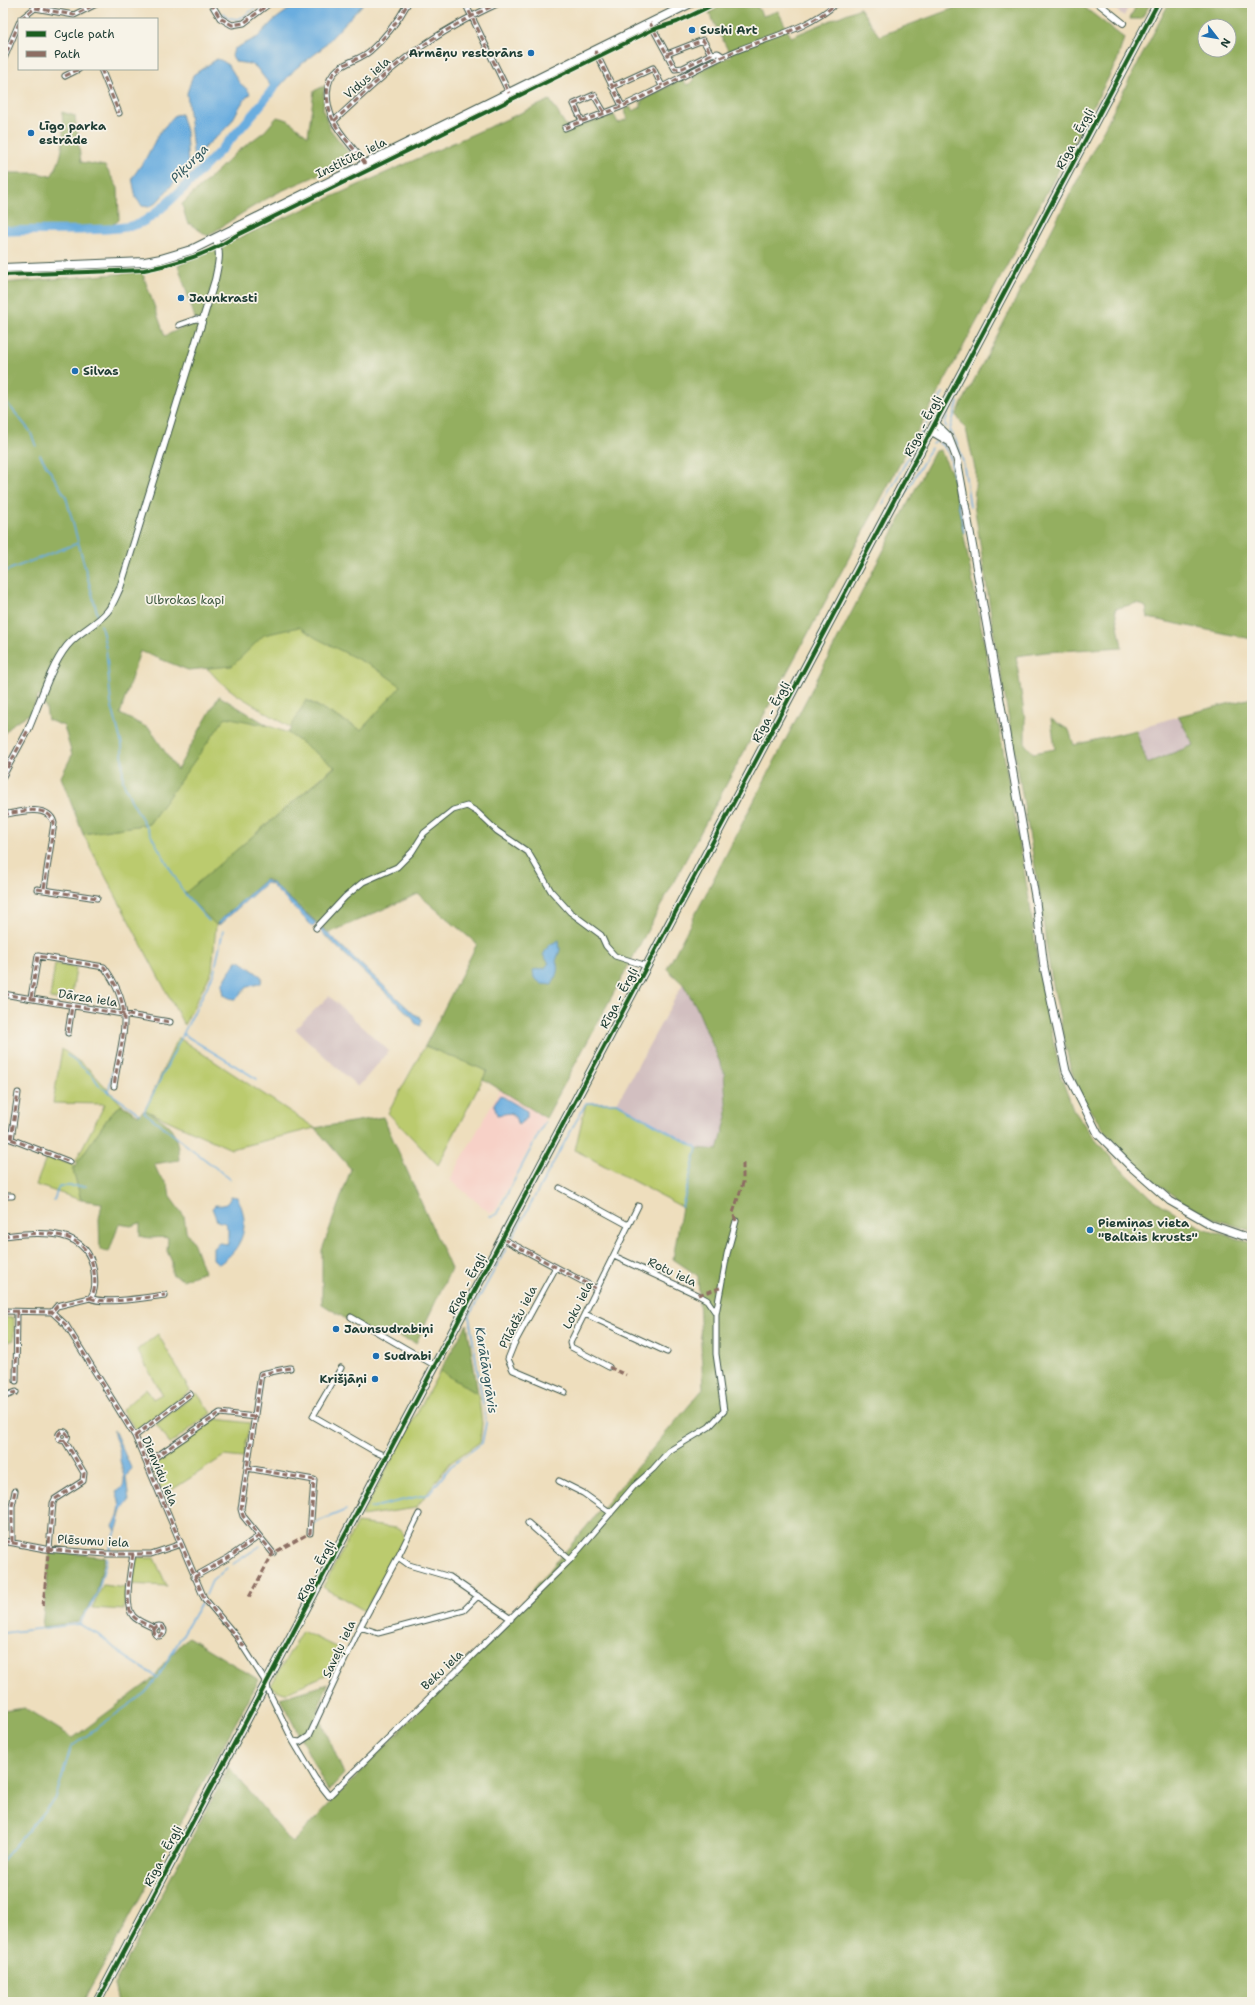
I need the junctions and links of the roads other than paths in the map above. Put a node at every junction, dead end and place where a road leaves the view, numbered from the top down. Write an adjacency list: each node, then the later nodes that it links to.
1 (98, 3): 13 (street)
2 (211, 3): 3 (street)
3 (270, 3)
4 (408, 3): 32 (street)
5 (465, 3): 12 (street)
6 (499, 3): 12 (street, Vidus iela)
7 (691, 3): 15 (main road, Institūta iela)
8 (836, 3): 21 (street)
9 (1098, 3): 16 (street)
10 (1158, 3): 40 (main road, Rīga - Ērgļi)
11 (34, 6): 13 (street); 14 (street)
12 (471, 16): 28 (street); 32 (street, Vidus iela)
13 (75, 17)
14 (22, 18)
15 (650, 23): 18 (main road, Institūta iela); 19 (street)
16 (1123, 23)
17 (18, 26): 22 (street)
18 (594, 51): 27 (street); 28 (main road, Institūta iela)
19 (667, 54): 20 (street); 20 (street)
20 (711, 54): 21 (street)
21 (724, 57): 26 (street)
22 (3, 61)
23 (77, 70): 25 (street)
24 (101, 70): 31 (street)
25 (65, 76)
26 (662, 86): 27 (street); 29 (street)
27 (612, 87): 29 (street)
28 (509, 93): 35 (main road, Institūta iela)
29 (622, 106): 30 (street)
30 (604, 112): 33 (street); 33 (street)
31 (119, 113)
32 (334, 121): 35 (street)
33 (582, 121): 34 (street)
34 (566, 128)
35 (365, 164): 36 (main road, Institūta iela)
36 (215, 238): 37 (main road, Institūta iela); 38 (street)
37 (3, 268)
38 (202, 320): 39 (street); 43 (street)
39 (179, 325)
40 (935, 423): 41 (main road, Rīga - Ērgļi); 42 (main road)
41 (931, 432): 42 (main road); 50 (main road, Rīga - Ērgļi)
42 (950, 442): 70 (main road)
43 (28, 730): 44 (street)
44 (3, 776)
45 (3, 815): 47 (street)
46 (37, 889): 47 (street)
47 (44, 889): 48 (street)
48 (96, 898)
49 (316, 928): 50 (street)
50 (647, 966): 69 (main road, Rīga - Ērgļi)
51 (3, 994): 52 (street, Dārza iela)
52 (30, 998): 53 (street, Dārza iela); 54 (street)
53 (72, 1006): 54 (street, Dārza iela); 56 (street)
54 (125, 1014): 55 (street, Dārza iela); 57 (street)
55 (170, 1022)
56 (68, 1033)
57 (114, 1086)
58 (18, 1093): 60 (street)
59 (3, 1136): 60 (street)
60 (11, 1139): 61 (street)
61 (70, 1162)
62 (560, 1188): 67 (street)
63 (3, 1196): 64 (street)
64 (12, 1196)
65 (638, 1206): 67 (street, Loku iela)
66 (736, 1221): 80 (street)
67 (628, 1225): 71 (street, Loku iela)
68 (3, 1236): 75 (street)
69 (503, 1239): 72 (street); 83 (main road, Rīga - Ērgļi)
70 (1252, 1239)
71 (614, 1256): 73 (street, Loku iela); 80 (street, Rotu iela)
72 (556, 1267): 73 (street); 89 (street, Pīlādžu iela)
73 (598, 1289): 79 (street, Loku iela)
74 (165, 1295): 75 (street)
75 (90, 1298): 78 (street)
76 (3, 1311): 77 (street)
77 (17, 1312): 78 (street); 87 (street)
78 (52, 1312): 93 (street, Dienvidu iela)
79 (585, 1314): 82 (street); 84 (street, Loku iela)
80 (716, 1314): 100 (street, Beku iela)
81 (351, 1317): 83 (street)
82 (666, 1352)
83 (436, 1366): 95 (main road, Rīga - Ērgļi)
84 (609, 1367)
85 (290, 1368): 92 (street)
86 (341, 1368): 95 (street)
87 (16, 1381)
88 (16, 1392): 91 (street)
89 (565, 1392)
90 (190, 1394): 93 (street)
91 (3, 1397)
92 (255, 1417): 96 (street); 97 (street)
93 (135, 1436): 96 (street, Dienvidu iela)
94 (65, 1441): 108 (street)
95 (387, 1457): 118 (main road, Rīga - Ērgļi)
96 (147, 1464): 107 (street, Dienvidu iela)
97 (248, 1468): 103 (street); 104 (street)
98 (559, 1481): 100 (street)
99 (15, 1491): 106 (street)
100 (611, 1513): 112 (street, Beku iela)
101 (418, 1514): 111 (street, Saveļu iela)
102 (528, 1523): 112 (street)
103 (310, 1533)
104 (259, 1536): 109 (street); 113 (street)
105 (3, 1541): 106 (street, Plēsumu iela)
106 (12, 1542): 108 (street, Plēsumu iela)
107 (181, 1544): 110 (street, Plēsumu iela); 113 (street, Dienvidu iela)
108 (49, 1549): 110 (street, Plēsumu iela)
109 (273, 1553)
110 (133, 1554): 117 (street)
111 (398, 1557): 114 (street); 116 (street, Saveļu iela)
112 (570, 1560): 115 (street, Beku iela)
113 (194, 1577): 118 (street, Dienvidu iela)
114 (478, 1596): 115 (street); 116 (street)
115 (510, 1619): 120 (street, Beku iela)
116 (360, 1627): 119 (street, Saveļu iela)
117 (154, 1628)
118 (267, 1684): 119 (street, Dienvidu iela); 121 (main road, Rīga - Ērgļi)
119 (293, 1741): 120 (street, Dienvidu iela)
120 (329, 1796)
121 (97, 2002)

